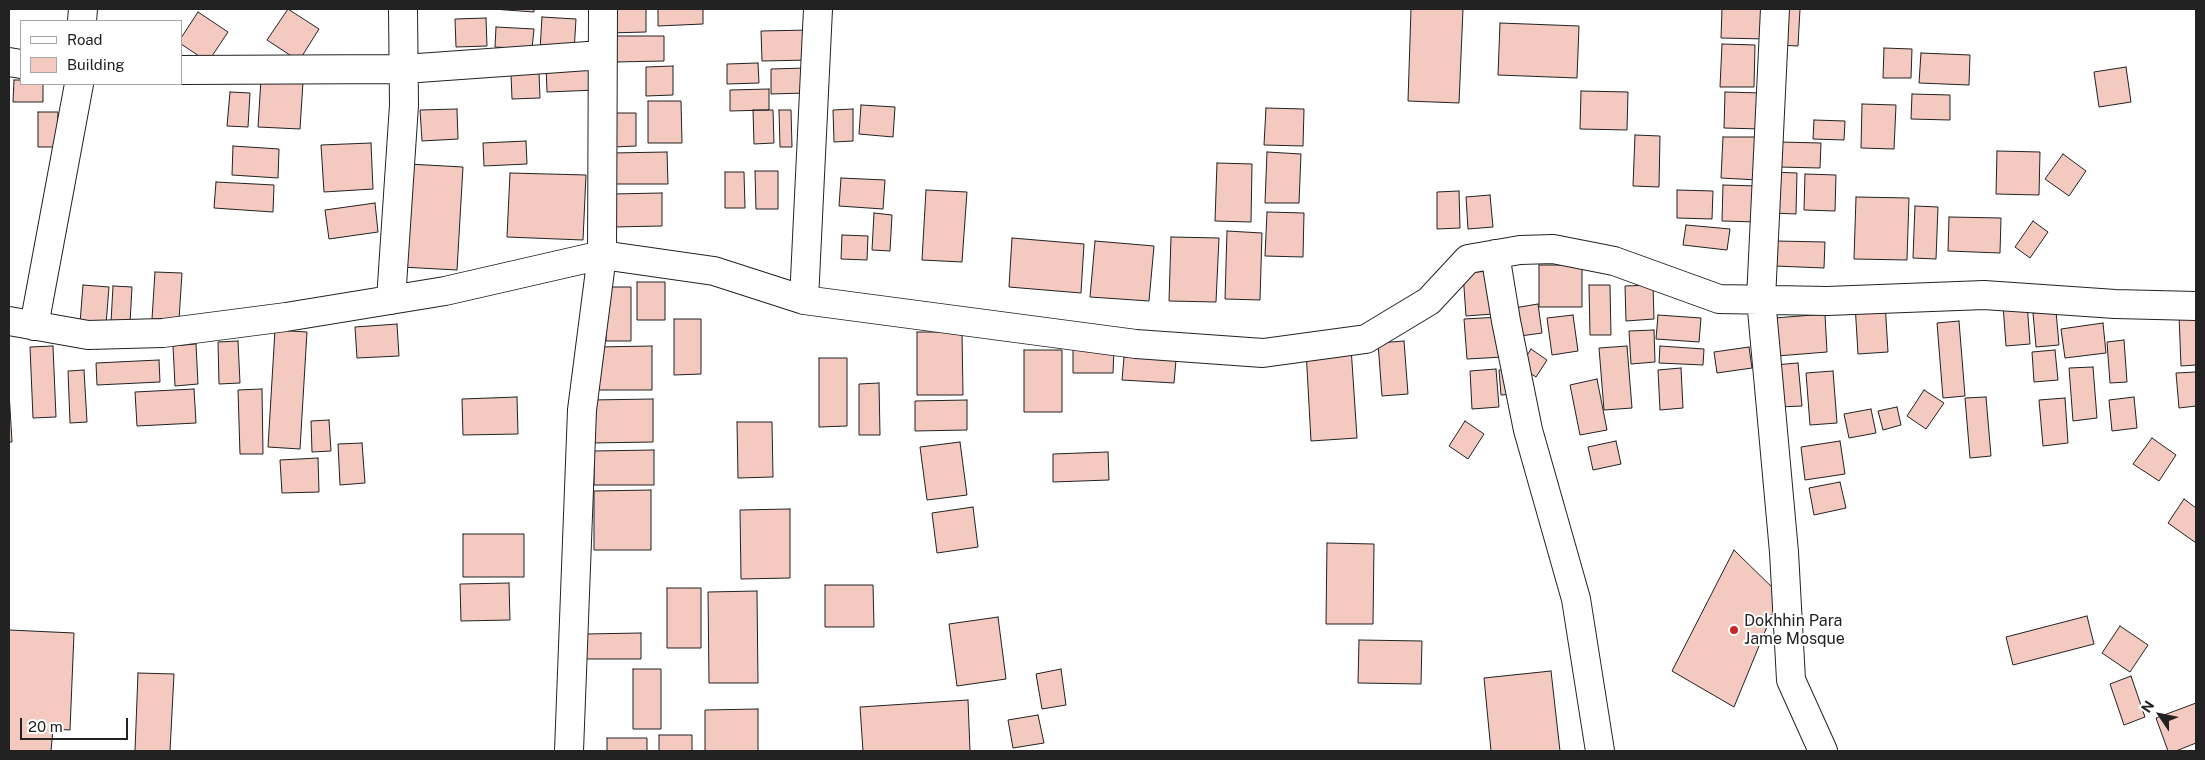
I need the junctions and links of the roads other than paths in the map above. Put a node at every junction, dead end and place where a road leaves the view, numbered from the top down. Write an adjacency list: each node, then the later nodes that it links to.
1 (404, 9): 6 (street)
2 (603, 9): 5 (street)
3 (818, 9): 13 (street)
4 (1775, 9): 11 (street)
5 (602, 55): 6 (street); 10 (street)
6 (404, 69): 7 (street); 12 (street)
7 (182, 70)
8 (79, 85): 15 (street)
9 (1495, 254): 11 (street); 13 (street); 17 (street)
10 (602, 255): 12 (street); 13 (street); 16 (street)
11 (1761, 299): 14 (street); 18 (street)
12 (391, 300): 15 (street)
13 (804, 300)
14 (2196, 306)
15 (22, 324)
16 (569, 751)
17 (1600, 751)
18 (1823, 751)

